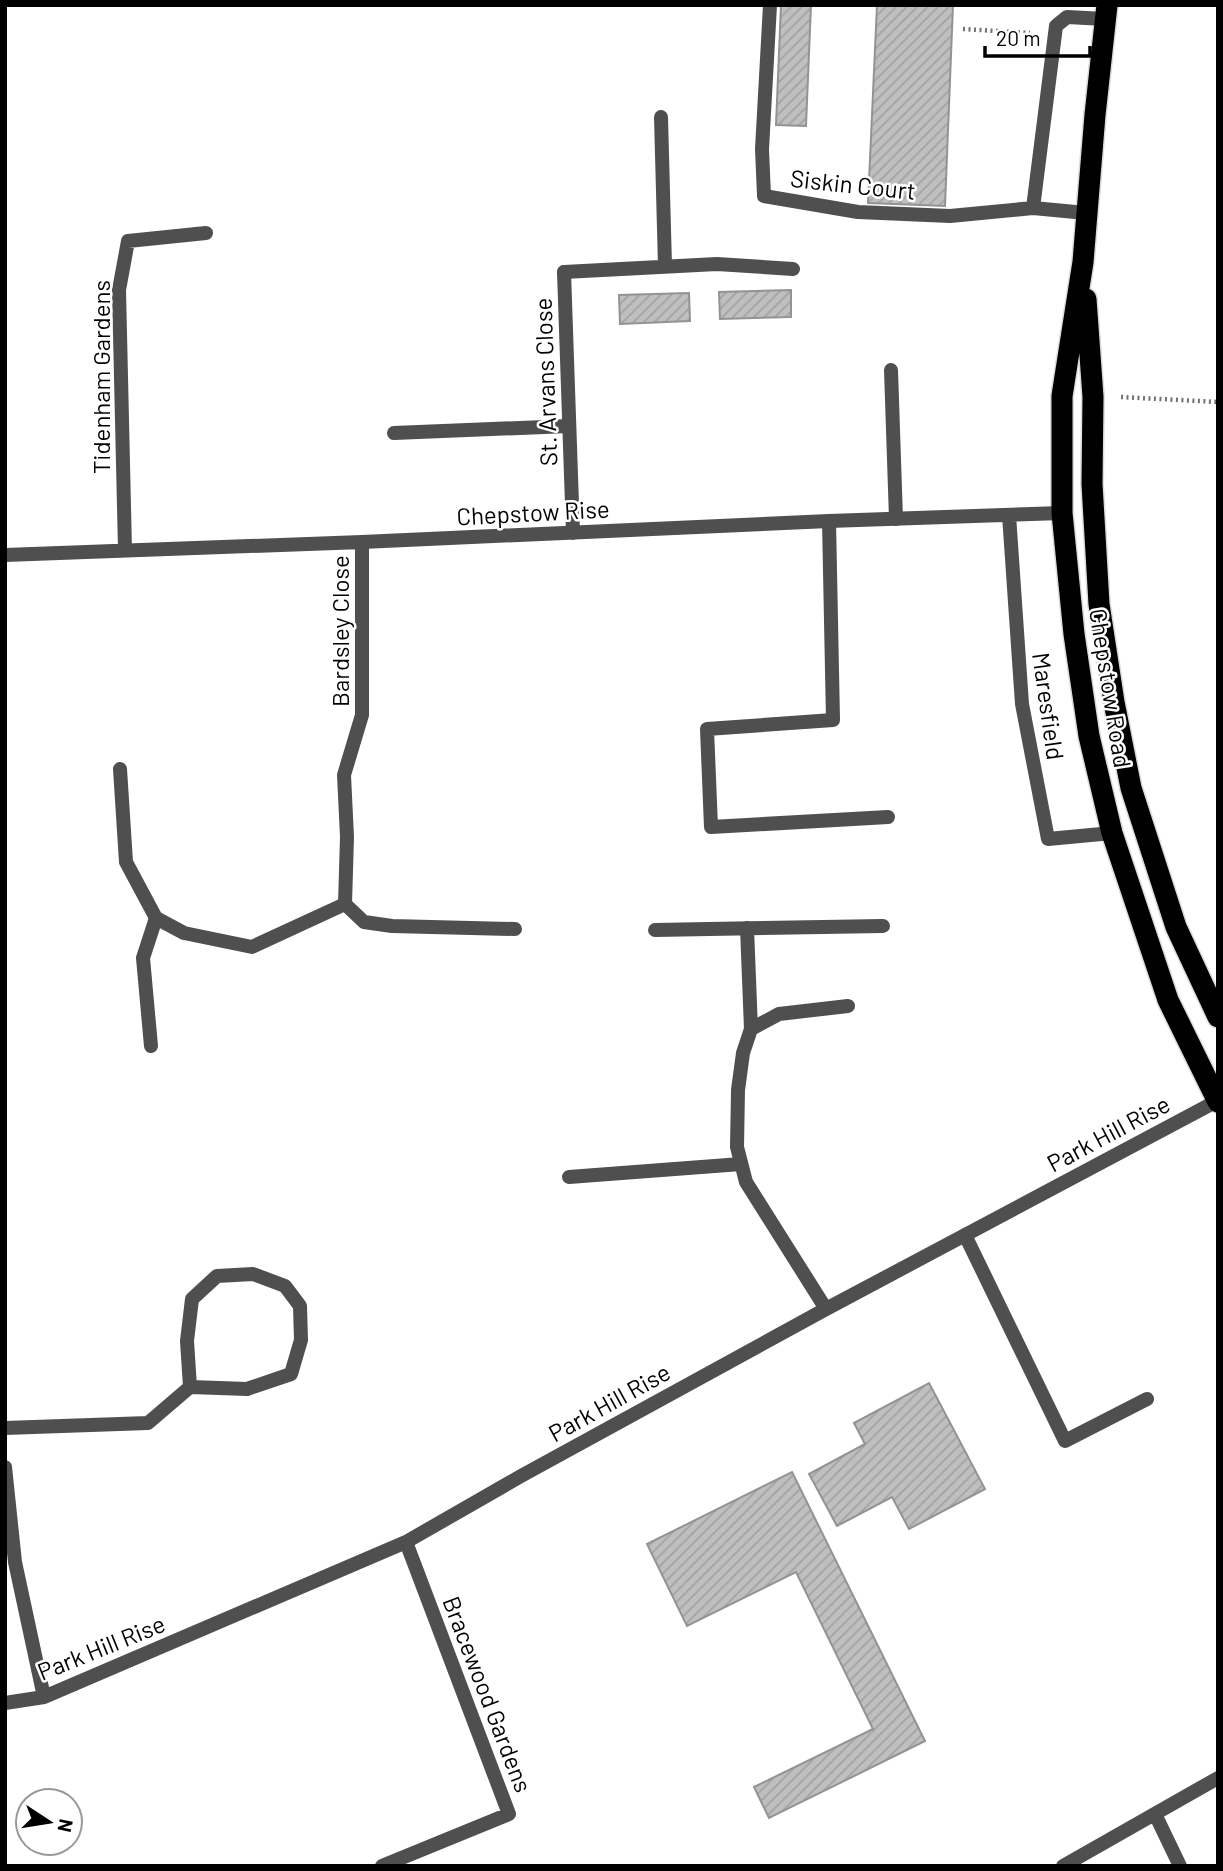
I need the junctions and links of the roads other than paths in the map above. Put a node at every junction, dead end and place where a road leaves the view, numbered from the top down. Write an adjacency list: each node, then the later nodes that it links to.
1 (770, 5): 4 (street, Siskin Court)
2 (1106, 12): 4 (street); 5 (highway, Chepstow Road)
3 (662, 117): 8 (street)
4 (1033, 208): 5 (street, Siskin Court)
5 (1086, 212): 7 (highway, Chepstow Road)
6 (206, 233): 19 (street, Tidenham Gardens)
7 (1083, 262): 13 (highway, Chepstow Road); 31 (highway, Chepstow Road)
8 (665, 267): 9 (street); 11 (street, St. Arvans Close)
9 (793, 269)
10 (891, 370): 15 (street)
11 (569, 426): 12 (street); 17 (street, St. Arvans Close)
12 (394, 433)
13 (1062, 513): 14 (street, Chepstow Rise); 23 (highway, Chepstow Road)
14 (1009, 515): 15 (street, Chepstow Rise); 23 (street, Maresfield)
15 (896, 519): 16 (street, Chepstow Rise)
16 (829, 521): 17 (street, Chepstow Rise); 22 (street)
17 (573, 533): 18 (street, Chepstow Rise)
18 (362, 542): 19 (street, Chepstow Rise); 24 (street, Bardsley Close)
19 (125, 550): 20 (street, Chepstow Rise)
20 (5, 555)
21 (120, 769): 25 (street)
22 (888, 817)
23 (1112, 833): 34 (highway, Chepstow Road)
24 (345, 904): 25 (street); 28 (street)
25 (156, 918): 33 (street)
26 (883, 926): 27 (street)
27 (747, 928): 29 (street); 32 (street)
28 (516, 929)
29 (655, 930)
30 (848, 1006): 32 (street)
31 (1218, 1017)
32 (751, 1029): 35 (street)
33 (151, 1045)
34 (1218, 1101): 37 (street, Park Hill Rise)
35 (741, 1164): 36 (street); 38 (street)
36 (569, 1177)
37 (965, 1235): 38 (street, Park Hill Rise); 40 (street)
38 (826, 1309): 43 (street, Park Hill Rise)
39 (190, 1387): 39 (street); 41 (street)
40 (1147, 1399)
41 (5, 1428)
42 (5, 1467): 44 (street)
43 (406, 1542): 44 (street, Park Hill Rise); 48 (street, Bracewood Gardens)
44 (44, 1697): 45 (street, Park Hill Rise)
45 (5, 1703)
46 (1218, 1778): 47 (street)
47 (1155, 1814): 49 (street); 50 (street)
48 (382, 1866)
49 (1063, 1866)
50 (1180, 1866)

